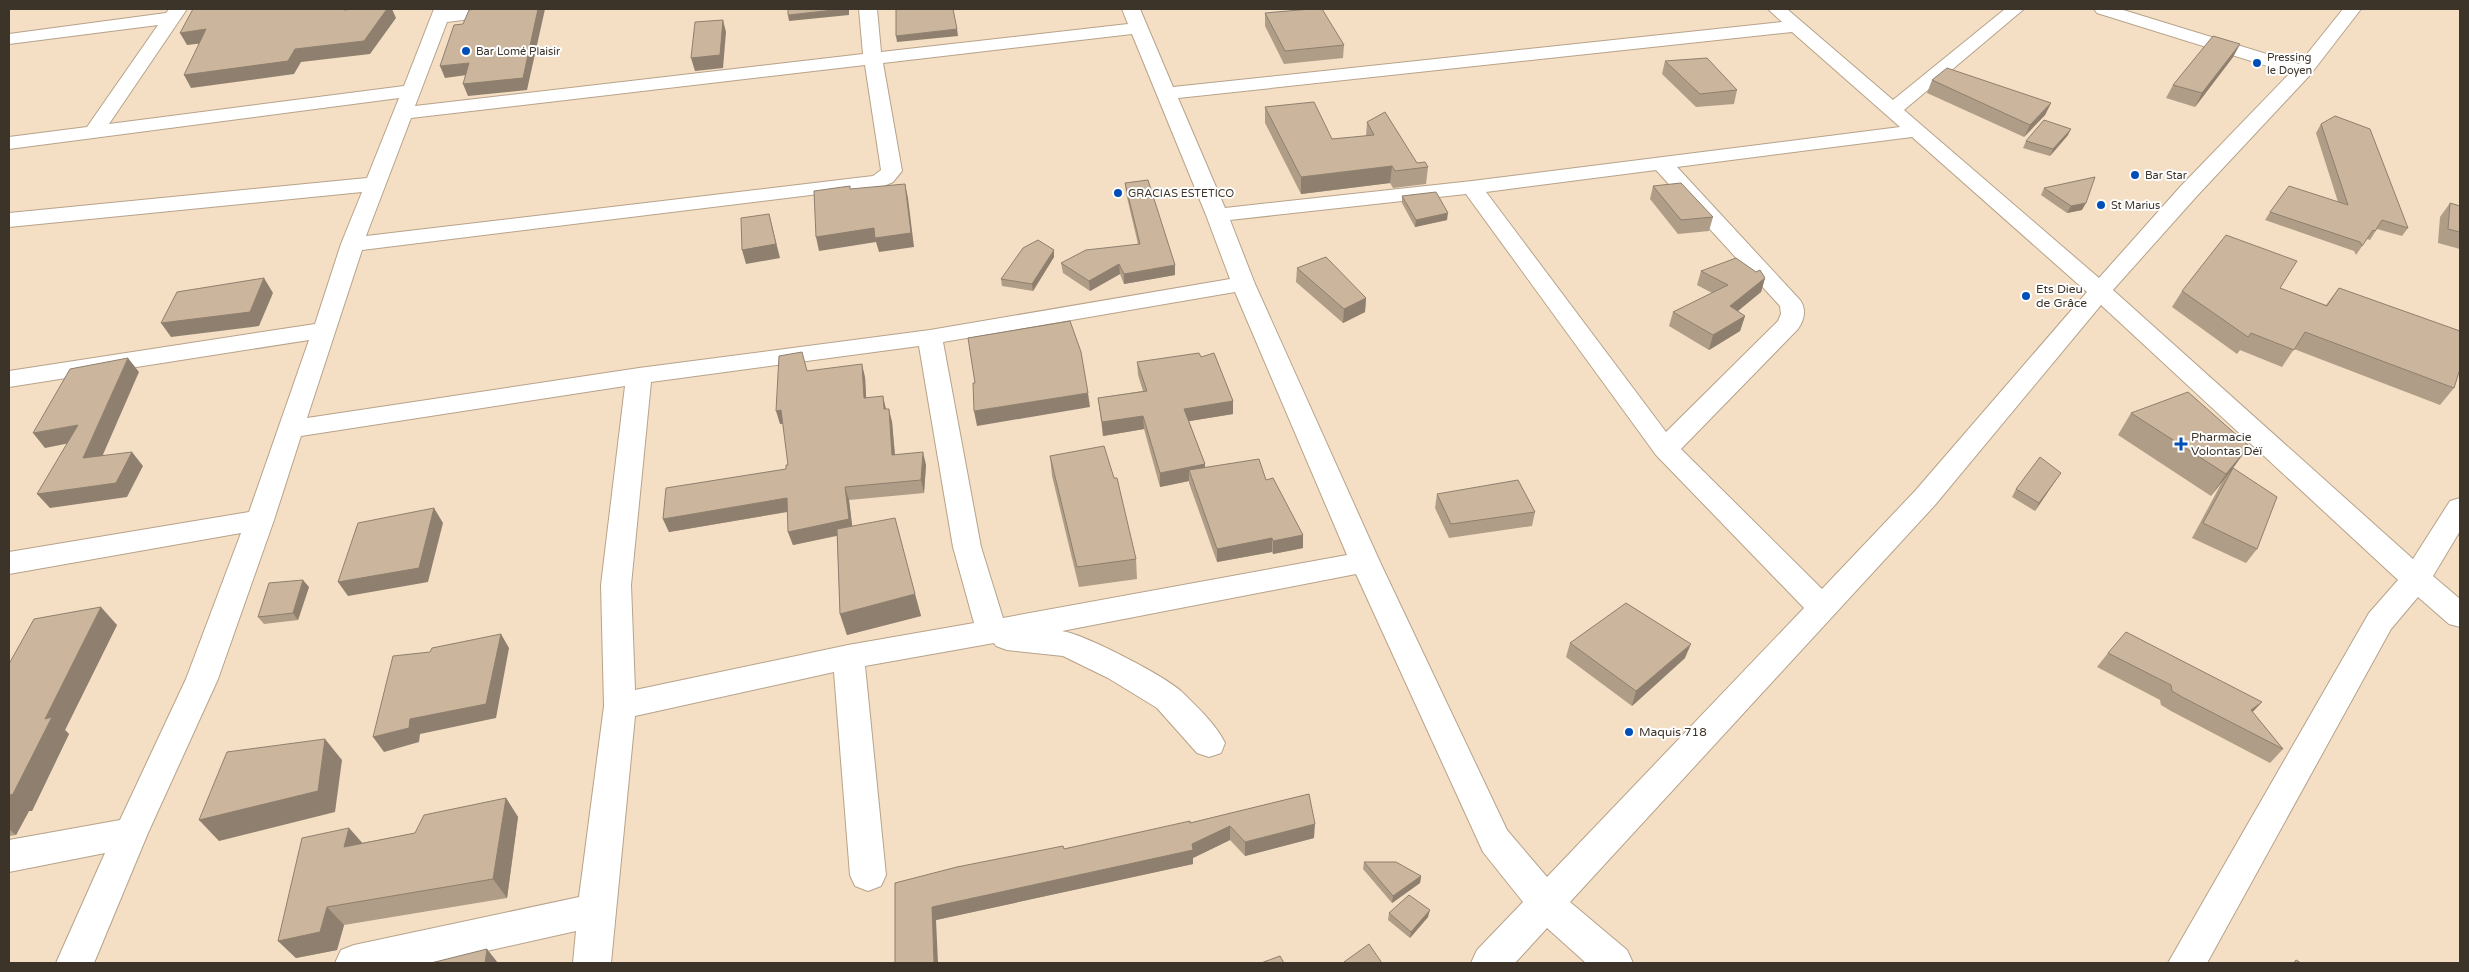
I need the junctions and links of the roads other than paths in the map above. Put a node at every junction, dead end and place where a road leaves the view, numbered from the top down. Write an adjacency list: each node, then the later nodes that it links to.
1 (512, 9): 8 (street)
2 (868, 9): 12 (street)
3 (1777, 9): 10 (street)
4 (2015, 9): 16 (street)
5 (2103, 9): 13 (street)
6 (2352, 9): 13 (street)
7 (174, 13): 11 (street); 17 (street)
8 (441, 13): 15 (street)
9 (1135, 19): 12 (street); 14 (street)
10 (1796, 26): 14 (street); 16 (street)
11 (9, 39)
12 (873, 59): 15 (street); 25 (street)
13 (2303, 71): 27 (street)
14 (1166, 94): 23 (street)
15 (407, 102): 17 (street); 21 (street)
16 (1892, 110): 18 (street)
17 (94, 130): 19 (street)
18 (1916, 131): 20 (street); 27 (street)
19 (9, 143)
20 (1661, 163): 22 (street); 33 (street)
21 (374, 184): 24 (street); 25 (street)
22 (1472, 187): 23 (street); 33 (street)
23 (1217, 215): 26 (street)
24 (9, 220)
25 (352, 244): 28 (street)
26 (1243, 284): 29 (street); 36 (street)
27 (2100, 291): 38 (street); 39 (street)
28 (325, 330): 31 (street); 32 (street)
29 (930, 337): 30 (street); 41 (street)
30 (639, 376): 32 (street); 43 (street)
31 (9, 379)
32 (290, 429): 35 (street)
33 (1665, 449): 39 (street)
34 (2460, 508): 38 (street)
35 (260, 520): 37 (street); 45 (street)
36 (1366, 562): 41 (street); 48 (street)
37 (9, 563)
38 (2416, 579): 40 (street); 55 (street)
39 (1821, 607): 48 (street)
40 (2460, 616)
41 (983, 633): 42 (street); 44 (street)
42 (848, 657): 43 (street); 47 (street)
43 (620, 706): 49 (street)
44 (1209, 743)
45 (131, 832): 46 (street); 50 (street)
46 (9, 856)
47 (868, 874)
48 (1545, 902): 53 (street); 54 (street)
49 (596, 910): 51 (street); 52 (street)
50 (75, 963)
51 (354, 963)
52 (592, 963)
53 (1490, 963)
54 (1614, 963)
55 (2187, 963)

